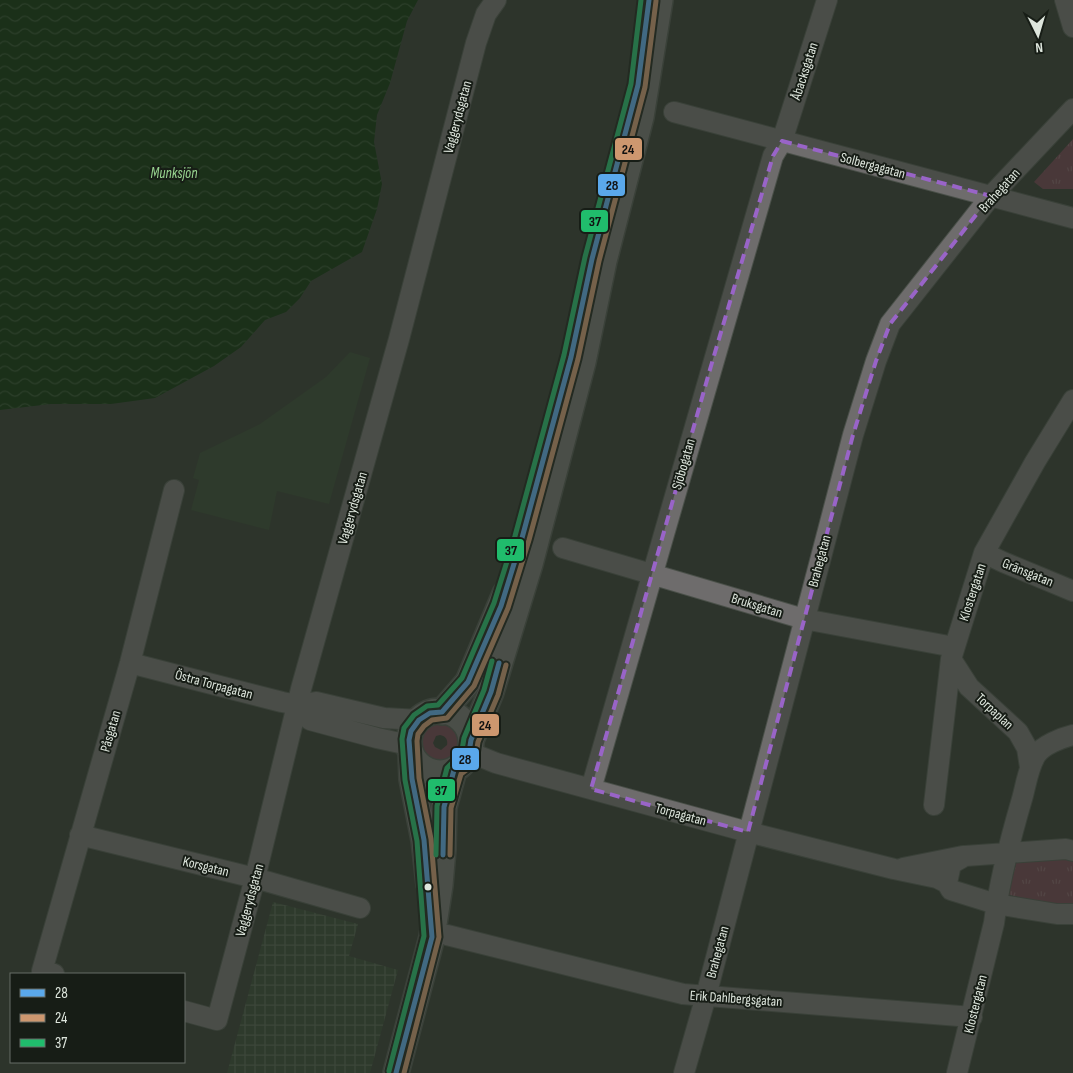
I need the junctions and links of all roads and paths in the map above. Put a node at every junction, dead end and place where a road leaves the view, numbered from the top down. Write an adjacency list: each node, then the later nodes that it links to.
1 (496, 0): 21 (street, Vaggerydsgatan)
2 (649, 0): 22 (main road)
3 (660, 0): 25 (main road)
4 (827, 0): 9 (street, Åbacksgatan)
5 (1065, 0): 6 (street)
6 (1073, 27)
7 (1073, 109): 10 (street, Brahegatan)
8 (674, 112): 9 (street, Solbergagatan)
9 (782, 141): 10 (street, Solbergagatan); 16 (street, Sjöbogatan)
10 (991, 196): 11 (street, Solbergagatan); 18 (street, Brahegatan)
11 (1073, 218)
12 (1072, 406): 15 (street, Klostergatan)
13 (174, 490): 20 (street, Påsgatan)
14 (563, 548): 16 (street, Bruksgatan)
15 (984, 553): 17 (street, Gränsgatan); 19 (street, Klostergatan)
16 (654, 574): 18 (street, Bruksgatan); 27 (street, Sjöbogatan)
17 (1073, 591)
18 (804, 619): 19 (street, Bruksgatan); 29 (street, Brahegatan)
19 (953, 653): 26 (street, Torpaplan); 28 (street, Klostergatan)
20 (130, 662): 21 (street, Östra Torpagatan); 30 (street, Påsgatan)
21 (298, 705): 22 (street, Östra Torpagatan); 24 (street); 35 (street, Vaggerydsgatan)
22 (430, 716): 24 (main road); 25 (main road)
23 (1073, 735): 26 (street, Torpaplan)
24 (410, 749): 25 (main road); 40 (main road)
25 (465, 754): 27 (street, Torpagatan); 40 (main road)
26 (1030, 767): 32 (street, Torpaplan)
27 (591, 789): 29 (street, Torpagatan)
28 (934, 805)
29 (748, 832): 34 (street, Torpagatan); 42 (street, Brahegatan)
30 (80, 835): 35 (street, Korsgatan); 41 (street, Påsgatan)
31 (1073, 851): 32 (street)
32 (1008, 853): 33 (street); 37 (street, Torpaplan)
33 (965, 856): 34 (street, Torpagatan); 36 (street)
34 (894, 869): 36 (street, Torpagatan)
35 (255, 878): 38 (street, Korsgatan); 43 (street, Vaggerydsgatan)
36 (947, 883): 37 (street)
37 (996, 904): 39 (street); 44 (street, Klostergatan)
38 (360, 908)
39 (1073, 914)
40 (440, 936): 42 (street, Erik Dahlbergsgatan); 45 (main road)
41 (48, 973)
42 (706, 996): 44 (street, Erik Dahlbergsgatan); 46 (street, Brahegatan)
43 (185, 1011)
44 (972, 1017): 47 (street, Klostergatan)
45 (396, 1073)
46 (684, 1073)
47 (957, 1073)

